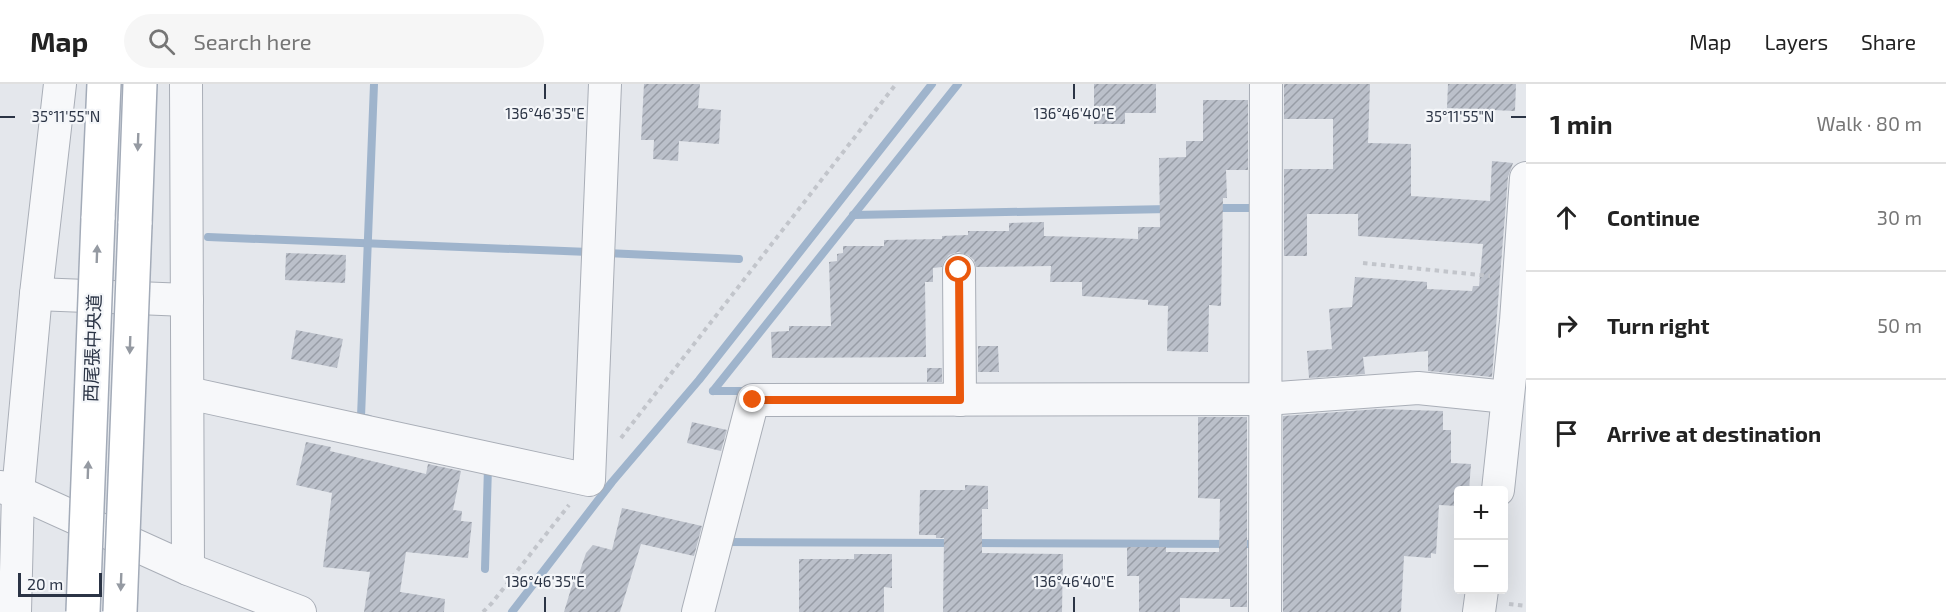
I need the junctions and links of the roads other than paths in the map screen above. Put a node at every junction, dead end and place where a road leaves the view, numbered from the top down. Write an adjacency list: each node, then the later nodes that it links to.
1 (60, 84): 9 (street)
2 (104, 84): 20 (main road, 西尾張中央道, one-way to 2, bridge)
3 (140, 84): 21 (main road, 西尾張中央道, one-way to 21, bridge)
4 (186, 84): 10 (street)
5 (605, 84): 11 (street)
6 (1266, 84): 13 (street)
7 (1526, 178): 12 (street)
8 (959, 270): 14 (street)
9 (36, 294): 10 (street); 16 (street)
10 (187, 300): 11 (street)
11 (188, 393): 17 (street)
12 (1507, 397): 13 (street); 15 (street)
13 (1265, 399): 14 (street); 24 (street)
14 (960, 400): 23 (street)
15 (1498, 486)
16 (9, 489): 17 (street); 19 (street)
17 (188, 569): 22 (street)
18 (1481, 594): 25 (street)
19 (15, 612)
20 (83, 612)
21 (120, 612)
22 (300, 612)
23 (698, 612)
24 (1265, 612)
25 (1479, 612)

